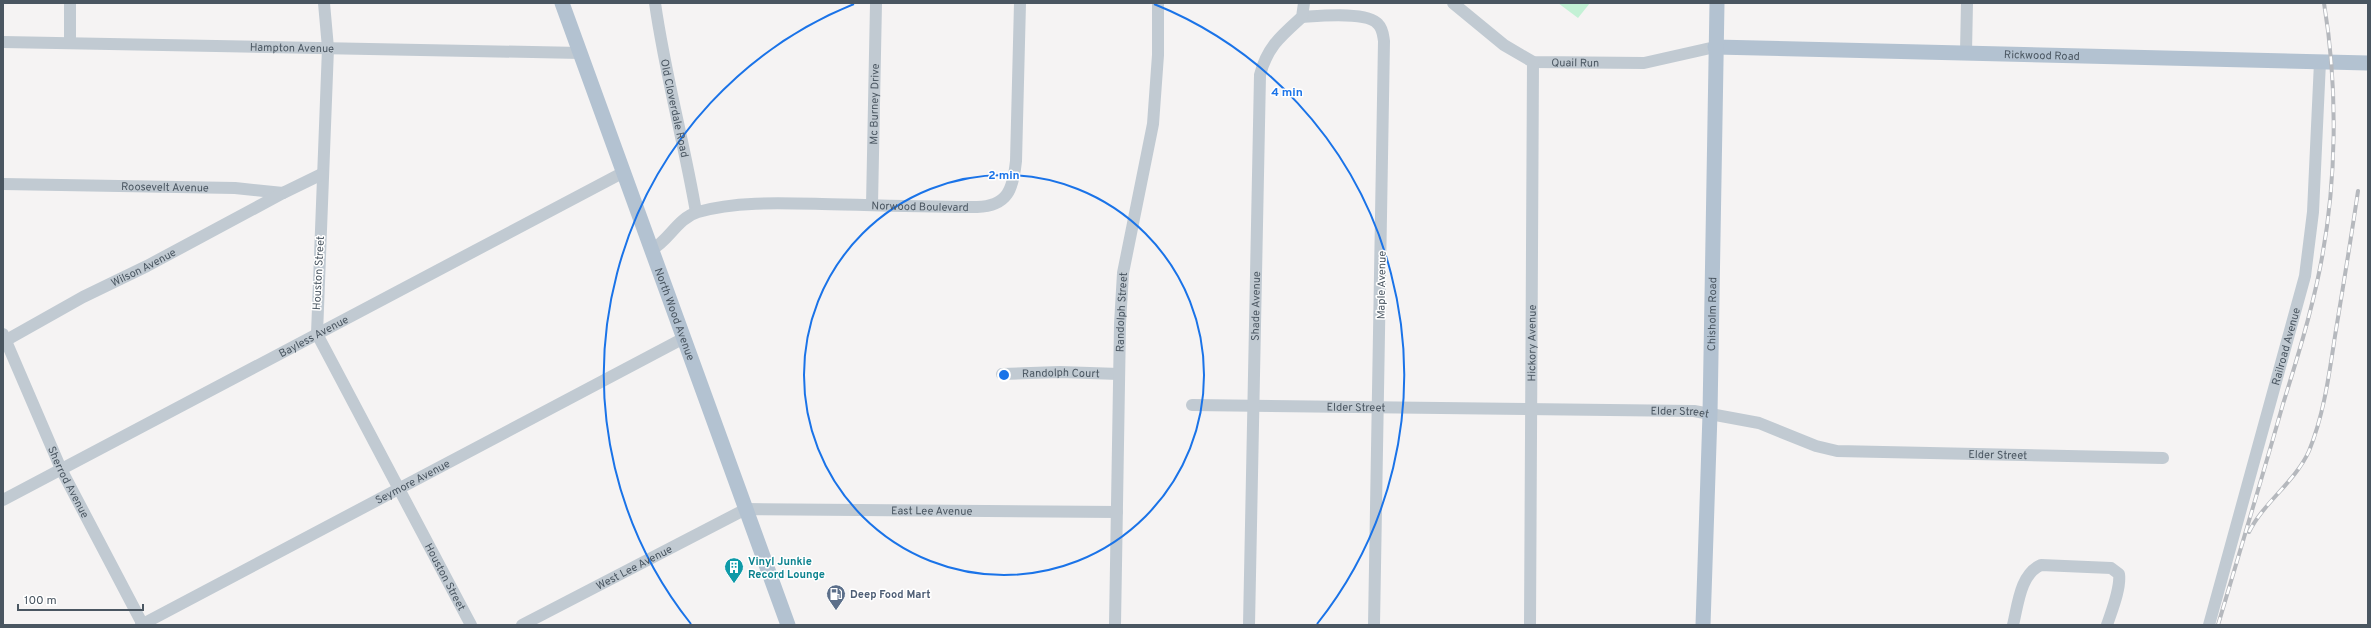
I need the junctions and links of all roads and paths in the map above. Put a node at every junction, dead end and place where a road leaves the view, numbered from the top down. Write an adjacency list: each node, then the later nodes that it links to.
1 (70, 3): 14 (street)
2 (324, 3): 16 (street, Houston Street)
3 (562, 3): 18 (main road, North Wood Avenue)
4 (655, 3): 27 (street, Old Cloverdale Road)
5 (876, 3): 26 (street, Mc Burney Drive)
6 (1020, 3): 26 (street, Norwood Boulevard)
7 (1158, 3): 33 (street, Randolph Street)
8 (1304, 3): 12 (street)
9 (1453, 3): 19 (street, Quail Run)
10 (1717, 3): 15 (main road, Chisholm Road)
11 (1967, 3): 17 (street)
12 (1302, 17): 35 (street, Shade Avenue); 36 (street, Maple Avenue)
13 (3, 42): 14 (street, Hampton Avenue)
14 (70, 44): 16 (street, Hampton Avenue)
15 (1715, 47): 17 (main road, Rickwood Road); 19 (street, Quail Run); 38 (main road, Chisholm Road)
16 (328, 48): 18 (street, Hampton Avenue); 23 (street, Houston Street)
17 (1966, 52): 20 (main road, Rickwood Road)
18 (581, 53): 22 (main road, North Wood Avenue)
19 (1534, 62): 37 (street, Hickory Avenue)
20 (2320, 62): 21 (main road, Rickwood Road); 56 (street, Railroad Avenue)
21 (2368, 63)
22 (624, 172): 28 (main road, North Wood Avenue); 29 (street, Bayless Avenue)
23 (322, 174): 25 (street); 29 (street, Houston Street)
24 (3, 184): 25 (street, Roosevelt Avenue)
25 (283, 193): 31 (street, Wilson Avenue)
26 (872, 205): 27 (street, Norwood Boulevard)
27 (696, 212): 28 (street, Norwood Boulevard)
28 (651, 250): 30 (main road, North Wood Avenue)
29 (317, 334): 40 (street, Bayless Avenue); 41 (street, Houston Street)
30 (684, 338): 41 (street, Seymore Avenue); 43 (main road, North Wood Avenue)
31 (4, 339): 40 (street, Sherrod Avenue)
32 (1002, 374): 33 (street, Randolph Court)
33 (1119, 374): 44 (street, Randolph Street)
34 (1192, 405): 35 (street, Elder Street)
35 (1253, 405): 36 (street, Elder Street); 50 (street, Shade Avenue)
36 (1379, 405): 37 (street, Elder Street); 51 (street, Maple Avenue)
37 (1532, 407): 38 (street, Elder Street); 52 (street, Hickory Avenue)
38 (1710, 414): 39 (street, Elder Street); 53 (main road, Chisholm Road)
39 (2162, 458)
40 (61, 469): 42 (street, Bayless Avenue); 45 (street, Sherrod Avenue)
41 (399, 488): 45 (street, Seymore Avenue); 46 (street, Houston Street)
42 (3, 500)
43 (746, 509): 44 (street, East Lee Avenue); 47 (street, West Lee Avenue); 48 (main road, North Wood Avenue)
44 (1117, 512): 49 (street, Randolph Street)
45 (142, 625)
46 (471, 625)
47 (522, 625)
48 (788, 625)
49 (1115, 625)
50 (1249, 625)
51 (1374, 625)
52 (1530, 625)
53 (1703, 625)
54 (2013, 625): 55 (street)
55 (2107, 625)
56 (2209, 625)

